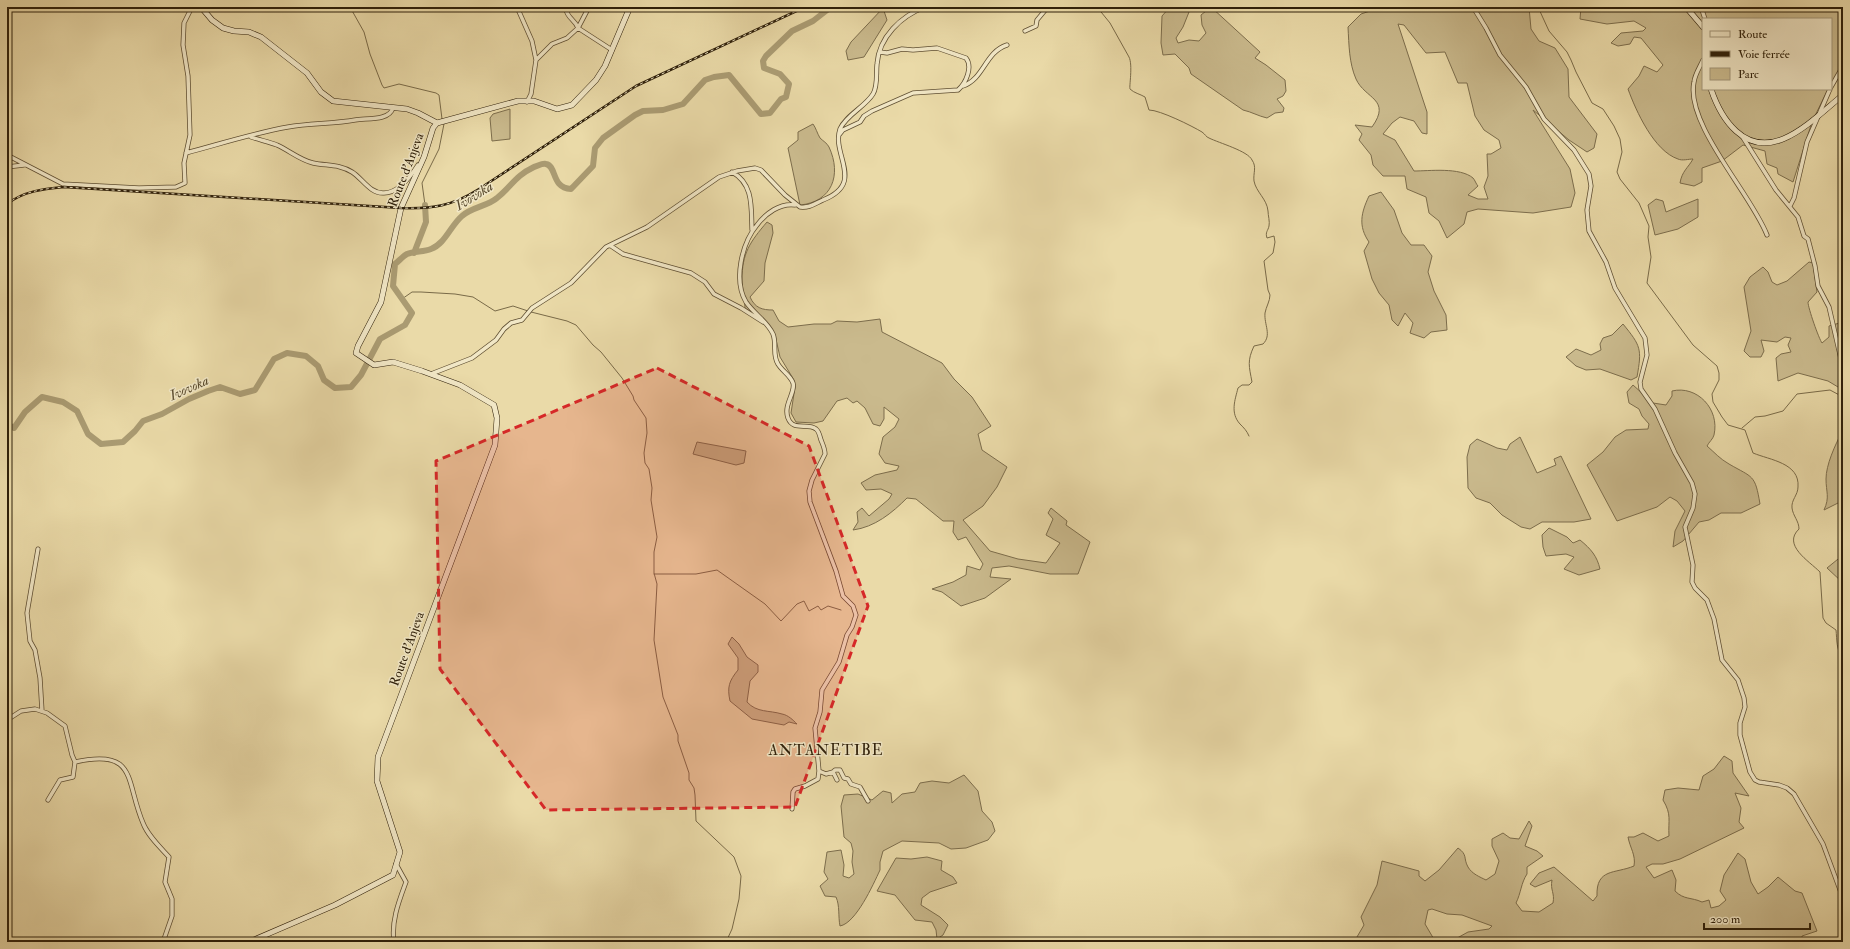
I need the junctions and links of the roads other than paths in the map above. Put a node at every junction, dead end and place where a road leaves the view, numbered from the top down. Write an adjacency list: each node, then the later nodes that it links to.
1 (192, 7): 37 (street)
2 (201, 7): 29 (street)
3 (517, 7): 20 (street)
4 (565, 7): 15 (street)
5 (589, 7): 15 (street)
6 (630, 7): 18 (street)
7 (925, 7): 19 (street)
8 (1039, 7): 12 (street)
9 (1473, 7): 64 (street)
10 (1686, 7): 14 (street)
11 (1701, 7): 13 (street)
12 (1048, 8): 16 (street)
13 (1705, 18)
14 (1702, 26)
15 (578, 28): 18 (street); 20 (street)
16 (1025, 31)
17 (1007, 45): 23 (street)
18 (612, 50): 28 (street)
19 (880, 52): 23 (street); 35 (street)
20 (536, 60): 28 (street)
21 (1702, 63): 46 (street)
22 (1843, 66): 24 (street)
23 (963, 86): 35 (street)
24 (1832, 86)
25 (1711, 90): 36 (street)
26 (1830, 90): 30 (street)
27 (1843, 95): 30 (street)
28 (527, 102): 32 (street)
29 (393, 108): 31 (street); 34 (street)
30 (1819, 116): 36 (street); 44 (street)
31 (428, 119): 32 (street); 33 (street)
32 (440, 123): 33 (street, Route d'Anjeva)
33 (431, 134): 39 (street, Route d'Anjeva)
34 (250, 136): 37 (street); 39 (street)
35 (839, 136): 43 (street)
36 (1742, 136): 44 (street)
37 (186, 153): 40 (street)
38 (7, 155): 40 (street)
39 (424, 157): 50 (street, Route d'Anjeva)
40 (25, 165): 41 (street)
41 (7, 167)
42 (732, 172): 43 (street); 45 (street); 47 (street)
43 (796, 205): 45 (street)
44 (1790, 206): 49 (street)
45 (752, 231): 48 (street)
46 (1767, 236)
47 (611, 246): 48 (street); 50 (street)
48 (767, 325): 57 (street)
49 (1843, 368)
50 (431, 374): 63 (street, Route d'Anjeva)
51 (1843, 417): 52 (street)
52 (1843, 425)
53 (38, 549): 54 (street)
54 (42, 711): 55 (street); 56 (street)
55 (7, 720)
56 (75, 762): 60 (street); 65 (street)
57 (819, 772): 58 (street); 62 (street)
58 (834, 772): 59 (street); 61 (street)
59 (837, 780)
60 (48, 800)
61 (868, 801)
62 (792, 809)
63 (396, 864): 66 (street); 67 (street)
64 (1843, 898)
65 (163, 942)
66 (248, 942)
67 (394, 942)

